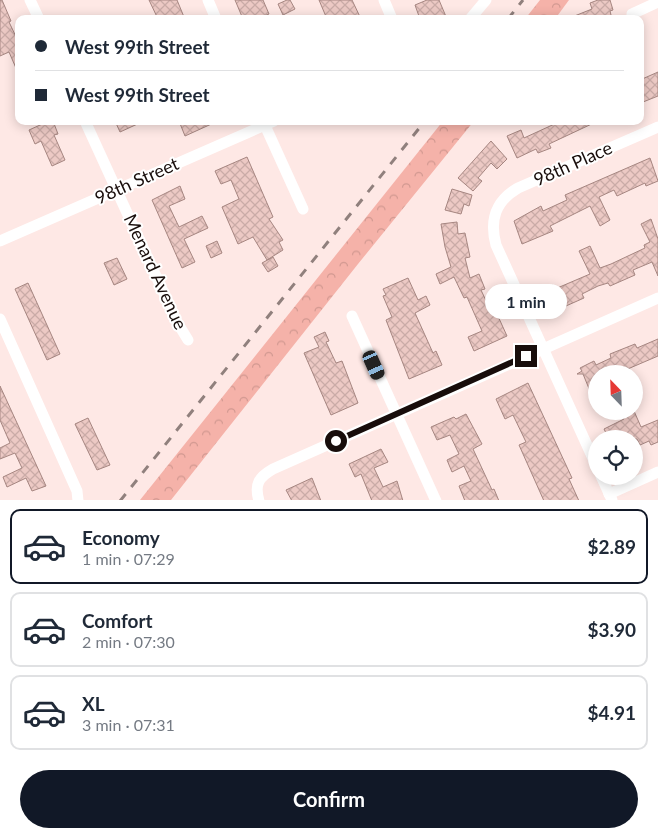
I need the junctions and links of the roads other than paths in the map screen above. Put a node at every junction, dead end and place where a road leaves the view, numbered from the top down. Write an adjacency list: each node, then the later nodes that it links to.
1 (30, 0): 6 (street)
2 (208, 0): 7 (street)
3 (384, 0): 8 (street)
4 (486, 0): 9 (street)
5 (658, 2): 10 (street)
6 (36, 15)
7 (214, 15)
8 (390, 15)
9 (473, 15)
10 (632, 15)
11 (87, 125): 15 (street, Menard Avenue)
12 (263, 125): 15 (street, 98th Street)
13 (268, 125): 16 (street)
14 (658, 127): 22 (street, 98th Place)
15 (117, 190): 17 (street, 98th Street); 21 (street, Menard Avenue)
16 (303, 209)
17 (0, 241)
18 (658, 298): 22 (street)
19 (352, 316): 23 (street)
20 (0, 319): 28 (street)
21 (188, 340)
22 (543, 348): 23 (street); 24 (street)
23 (397, 414): 29 (street); 30 (street)
24 (588, 447)
25 (658, 472): 27 (street)
26 (605, 485): 27 (street)
27 (611, 497)
28 (78, 500)
29 (260, 500)
30 (436, 500)

